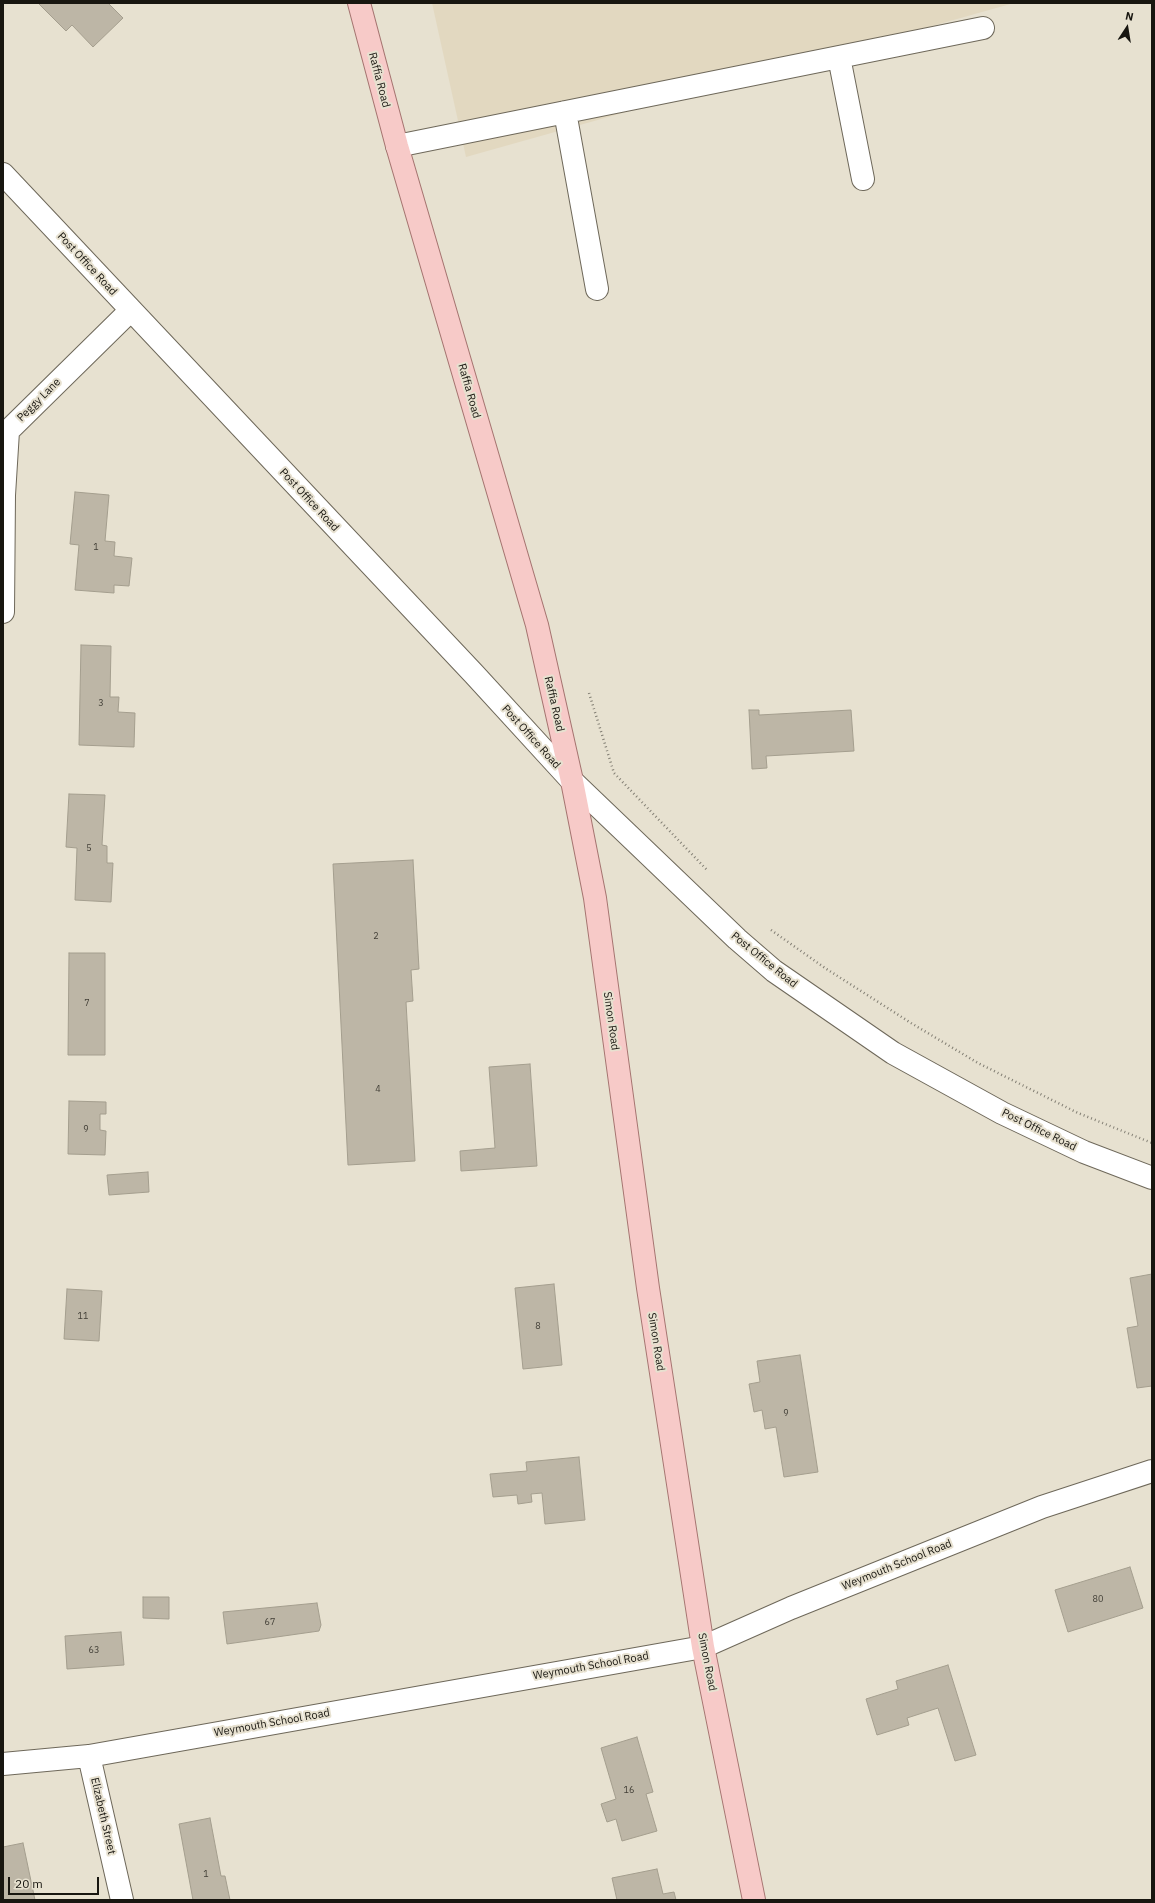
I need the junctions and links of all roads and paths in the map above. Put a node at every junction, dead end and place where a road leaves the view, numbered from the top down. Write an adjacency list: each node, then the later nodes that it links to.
1 (359, 3): 5 (main road, Raffia Road)
2 (983, 28): 3 (street)
3 (839, 57): 4 (street); 7 (street)
4 (565, 112): 5 (street); 8 (street)
5 (397, 146): 13 (main road, Raffia Road)
6 (3, 174): 9 (street, Post Office Road)
7 (862, 179)
8 (596, 289)
9 (131, 310): 10 (street, Peggy Lane); 13 (street, Post Office Road)
10 (6, 430): 11 (street, Peggy Lane)
11 (3, 612)
12 (589, 693): 14 (path)
13 (572, 781): 17 (street, Post Office Road); 19 (main road, Simon Road)
14 (709, 872)
15 (770, 930): 16 (path)
16 (1152, 1143)
17 (1152, 1178)
18 (1152, 1471): 19 (street, Weymouth School Road)
19 (703, 1647): 20 (street, Weymouth School Road); 23 (main road, Simon Road)
20 (89, 1756): 21 (street, Weymouth School Road); 22 (street, Elizabeth Street)
21 (3, 1764)
22 (122, 1900)
23 (754, 1900)

